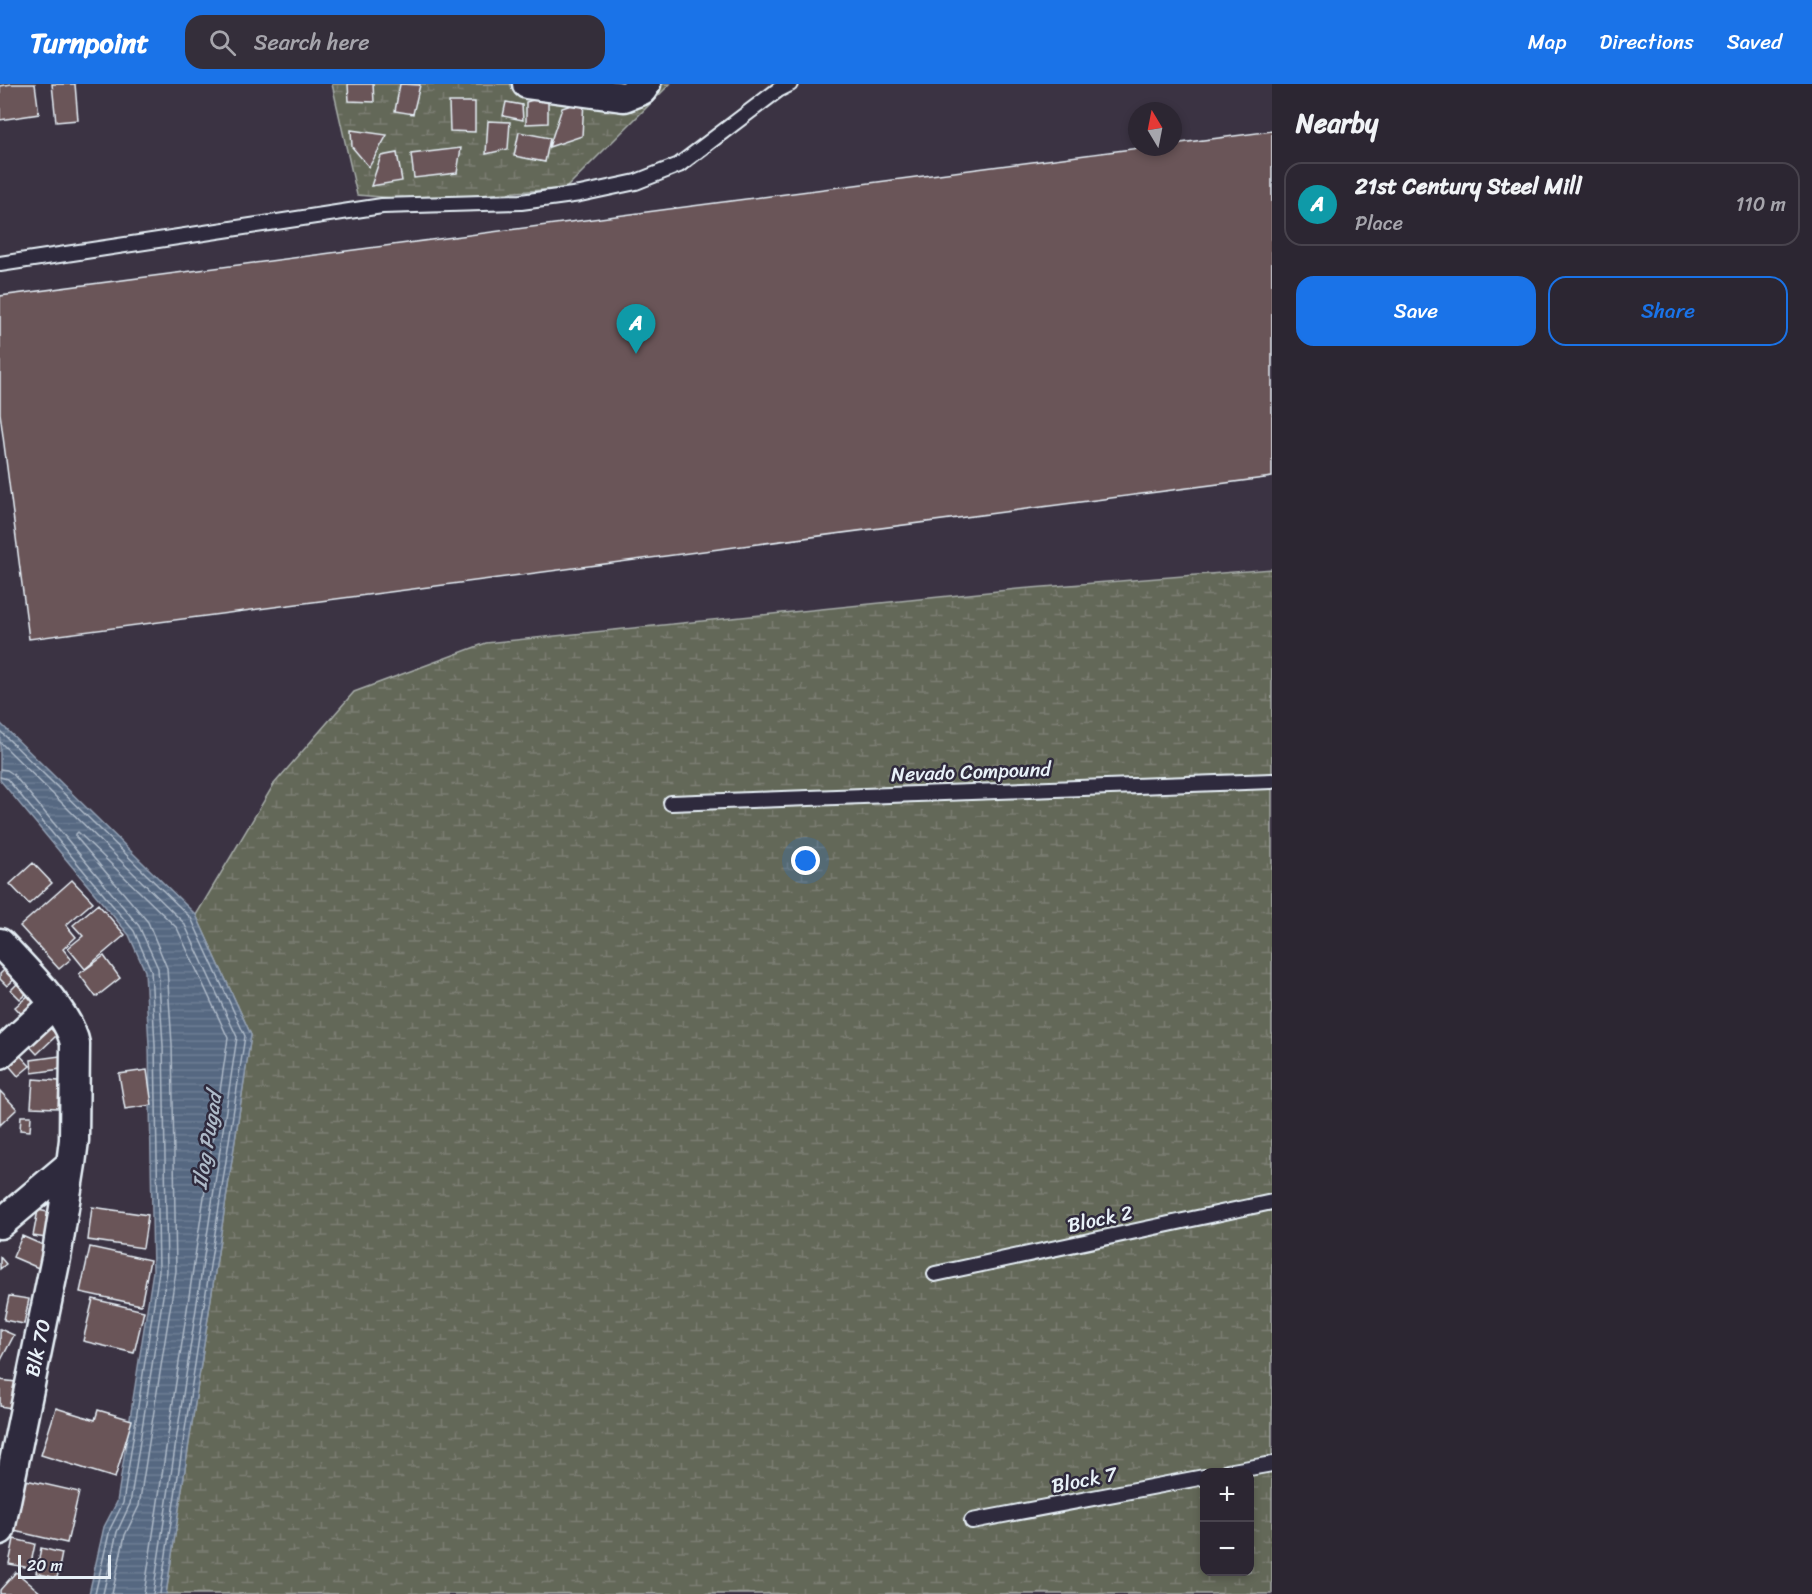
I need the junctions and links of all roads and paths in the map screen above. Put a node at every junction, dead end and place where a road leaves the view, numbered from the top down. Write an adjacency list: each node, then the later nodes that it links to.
1 (527, 84): 2 (street)
2 (646, 84)
3 (790, 84): 4 (lane)
4 (0, 264)
5 (1272, 781): 6 (lane, Nevado Compound)
6 (670, 802)
7 (0, 943): 8 (street, Blk 70)
8 (54, 1004): 9 (street); 10 (street, Blk 70)
9 (0, 1054)
10 (71, 1164): 12 (street); 18 (street, Blk 70)
11 (1272, 1202): 13 (lane, Block 2)
12 (0, 1224)
13 (935, 1274)
14 (1272, 1464): 15 (lane)
15 (1252, 1468)
16 (1200, 1478): 17 (lane, Block 7)
17 (972, 1521)
18 (0, 1530)

